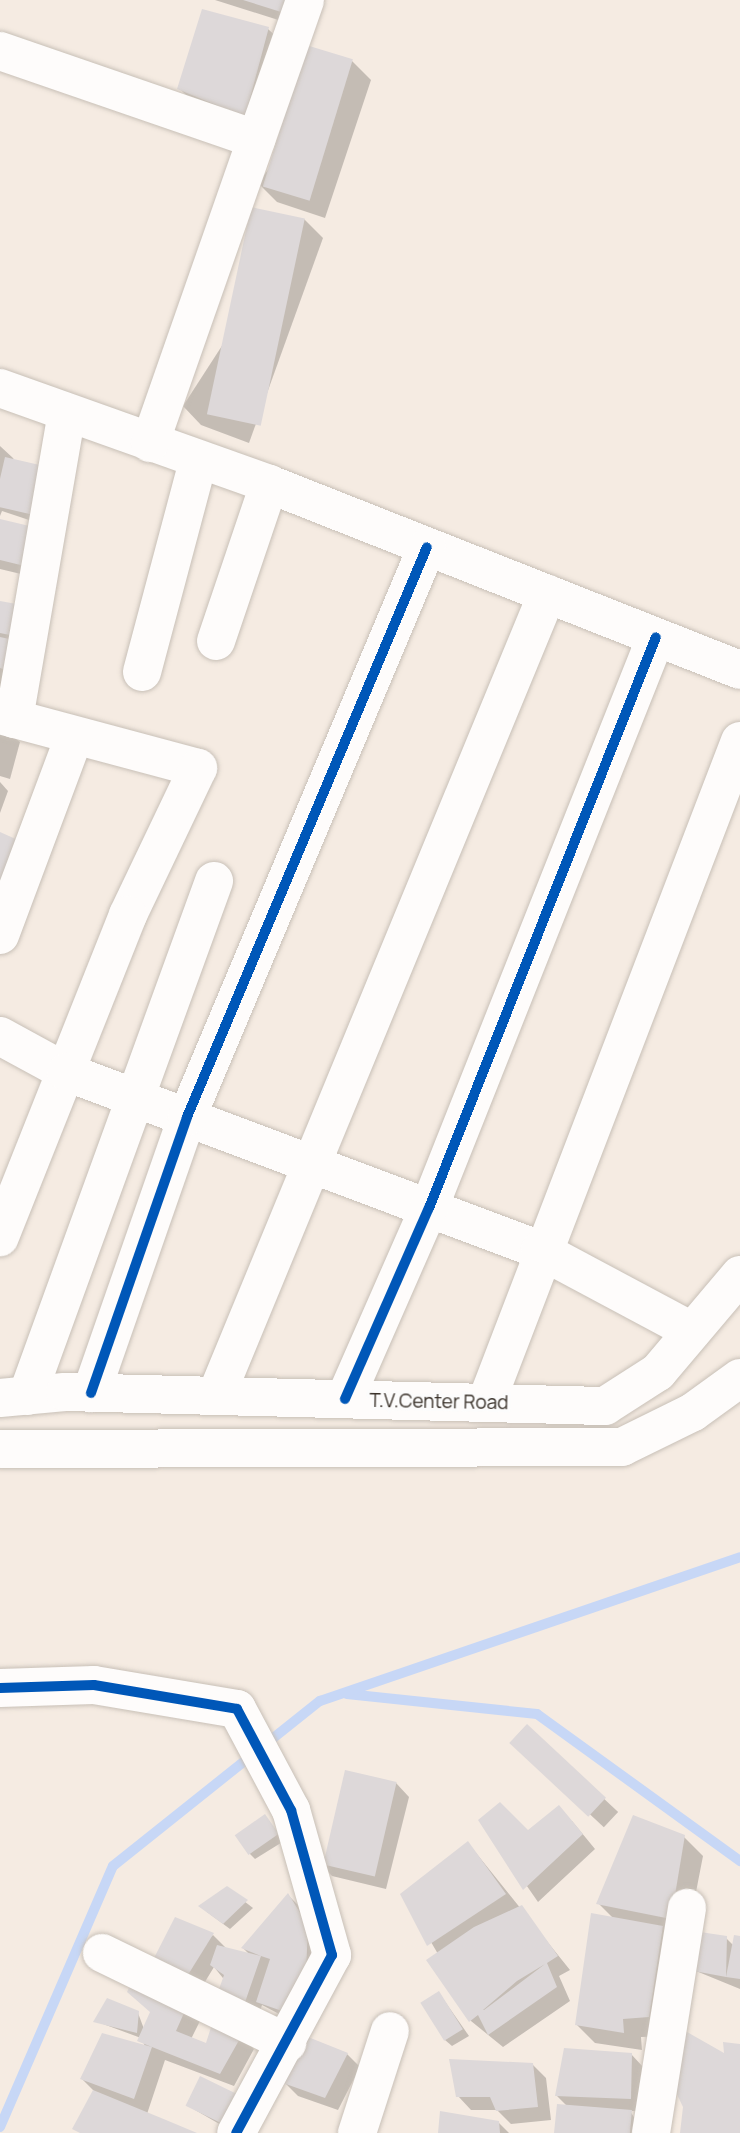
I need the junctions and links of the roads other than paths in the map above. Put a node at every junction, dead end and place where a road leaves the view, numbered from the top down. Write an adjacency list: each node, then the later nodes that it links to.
1 (304, 0): 3 (street)
2 (0, 51): 3 (street)
3 (256, 139): 6 (street)
4 (0, 388): 5 (street)
5 (67, 413): 6 (street); 15 (street)
6 (150, 443): 7 (street)
7 (198, 461): 8 (street); 14 (street)
8 (269, 484): 9 (street); 12 (street)
9 (427, 547): 10 (street); 23 (street)
10 (547, 594): 11 (street); 24 (street)
11 (656, 637): 13 (street); 25 (street)
12 (215, 641)
13 (740, 670)
14 (142, 672)
15 (7, 717): 16 (street)
16 (74, 737): 19 (street); 21 (street)
17 (740, 741): 27 (street)
18 (214, 881): 22 (street)
19 (0, 935)
20 (0, 1036): 21 (street)
21 (65, 1072): 22 (street); 26 (street)
22 (135, 1098): 23 (street); 33 (street)
23 (187, 1117): 24 (street); 31 (street)
24 (312, 1164): 25 (street); 32 (street)
25 (429, 1208): 27 (street); 34 (street)
26 (0, 1237)
27 (540, 1250): 29 (street); 35 (street)
28 (740, 1275): 29 (street, T.V.Center Road)
29 (692, 1331): 35 (street, T.V.Center Road)
30 (738, 1382): 37 (street)
31 (78, 1393): 32 (street, T.V.Center Road); 33 (street, T.V.Center Road); 37 (street)
32 (216, 1396): 34 (street, T.V.Center Road)
33 (14, 1397)
34 (345, 1399): 35 (street, T.V.Center Road)
35 (486, 1403)
36 (0, 1449): 37 (street)
37 (63, 1449)
38 (0, 1688): 42 (street)
39 (687, 1908): 45 (street)
40 (102, 1953): 42 (street)
41 (390, 2031): 44 (street)
42 (287, 2043): 43 (street)
43 (236, 2133)
44 (358, 2133)
45 (651, 2133)

